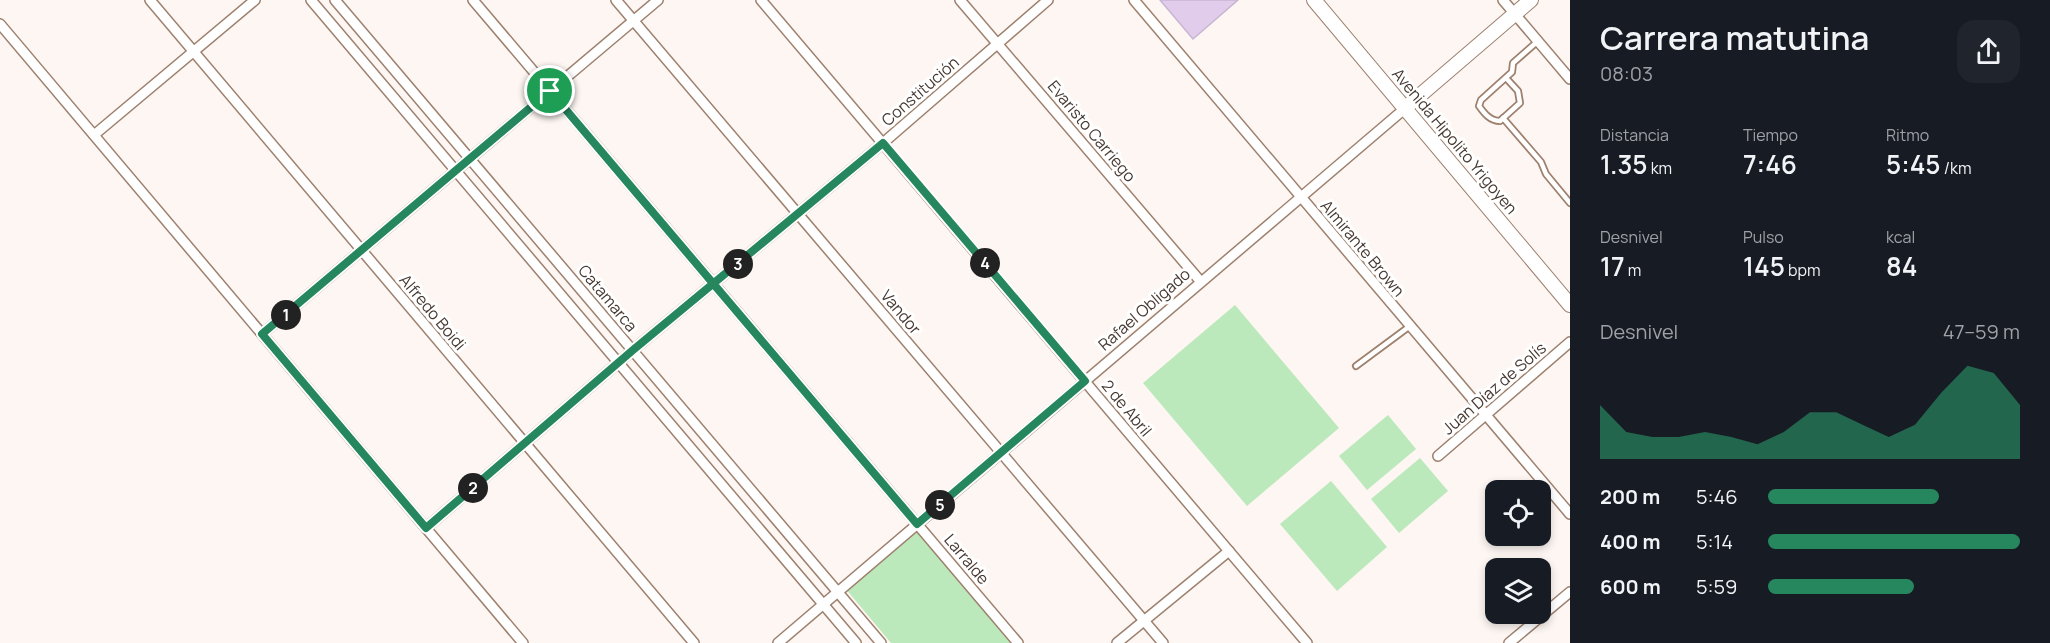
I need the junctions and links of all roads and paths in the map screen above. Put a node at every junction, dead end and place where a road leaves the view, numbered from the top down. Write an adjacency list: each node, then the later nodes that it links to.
1 (150, 0): 21 (street, Alfredo Boidi)
2 (255, 0): 21 (street)
3 (311, 0): 30 (street, Catamarca)
4 (335, 0): 29 (street, Catamarca)
5 (473, 0): 24 (street, Larralde)
6 (616, 0): 17 (street, Vandor)
7 (658, 0): 17 (street)
8 (761, 0): 28 (street, 2 de Abril)
9 (960, 0): 20 (street, Evaristo Carriego)
10 (1048, 0): 20 (street, Constitución)
11 (1134, 0): 31 (street, Almirante Brown)
12 (1314, 0): 25 (main road, Avenida Hipolito Yrigoyen)
13 (1324, 0): 25 (main road, Avenida Hipolito Yrigoyen)
14 (1503, 0): 16 (street)
15 (1531, 0): 16 (main road, Rafael Obligado)
16 (1515, 14): 19 (street); 25 (main road, Rafael Obligado)
17 (633, 20): 24 (street); 33 (street, Vandor)
18 (0, 24): 27 (street)
19 (1538, 41): 22 (lane); 23 (street)
20 (997, 43): 28 (street, Constitución); 35 (street, Evaristo Carriego)
21 (194, 52): 27 (street); 34 (street, Alfredo Boidi)
22 (1506, 78): 26 (lane); 26 (lane)
23 (1570, 79)
24 (550, 91): 29 (street); 36 (street, Larralde)
25 (1408, 106): 31 (street, Rafael Obligado); 37 (main road, Avenida Hipolito Yrigoyen); 38 (main road, Avenida Hipolito Yrigoyen)
26 (1503, 118): 32 (lane)
27 (94, 135): 40 (street)
28 (883, 143): 33 (street, Constitución); 45 (street, 2 de Abril)
29 (470, 159): 30 (street); 42 (street, Catamarca)
30 (455, 170): 34 (street); 43 (street, Catamarca)
31 (1301, 197): 35 (street, Rafael Obligado); 39 (street, Almirante Brown)
32 (1570, 203)
33 (798, 213): 36 (street, Constitución); 48 (street, Vandor)
34 (362, 251): 40 (street); 47 (street, Alfredo Boidi)
35 (1201, 282): 45 (street, Rafael Obligado)
36 (714, 284): 42 (street, Constitución); 51 (street, Larralde)
37 (1570, 290)
38 (1570, 305)
39 (1410, 326): 44 (lane); 46 (street, Almirante Brown)
40 (262, 334): 52 (street)
41 (1570, 342): 46 (street, Juan Díaz de Solís)
42 (633, 350): 43 (street, Constitución); 54 (street, Catamarca)
43 (619, 363): 47 (street, Constitución); 56 (street, Catamarca)
44 (1356, 366)
45 (1085, 381): 48 (street, Rafael Obligado); 53 (street, 2 de Abril)
46 (1486, 415): 49 (street, Juan Díaz de Solís); 50 (street, Almirante Brown)
47 (525, 444): 52 (street, Constitución); 59 (street, Alfredo Boidi)
48 (1001, 453): 51 (street, Rafael Obligado); 57 (street, Vandor)
49 (1438, 456)
50 (1570, 514)
51 (917, 524): 54 (street, Rafael Obligado); 63 (street, Larralde)
52 (426, 528): 58 (street)
53 (1229, 551): 57 (street); 66 (street, 2 de Abril)
54 (838, 592): 56 (street, Rafael Obligado); 62 (street, Catamarca)
55 (1570, 592): 67 (street)
56 (824, 604): 60 (street, Rafael Obligado); 61 (street, Catamarca)
57 (1144, 621): 64 (street); 65 (street, Vandor)
58 (523, 643)
59 (694, 643)
60 (778, 643)
61 (856, 643)
62 (881, 643)
63 (1018, 643)
64 (1117, 643)
65 (1162, 643)
66 (1307, 643)
67 (1509, 643)

